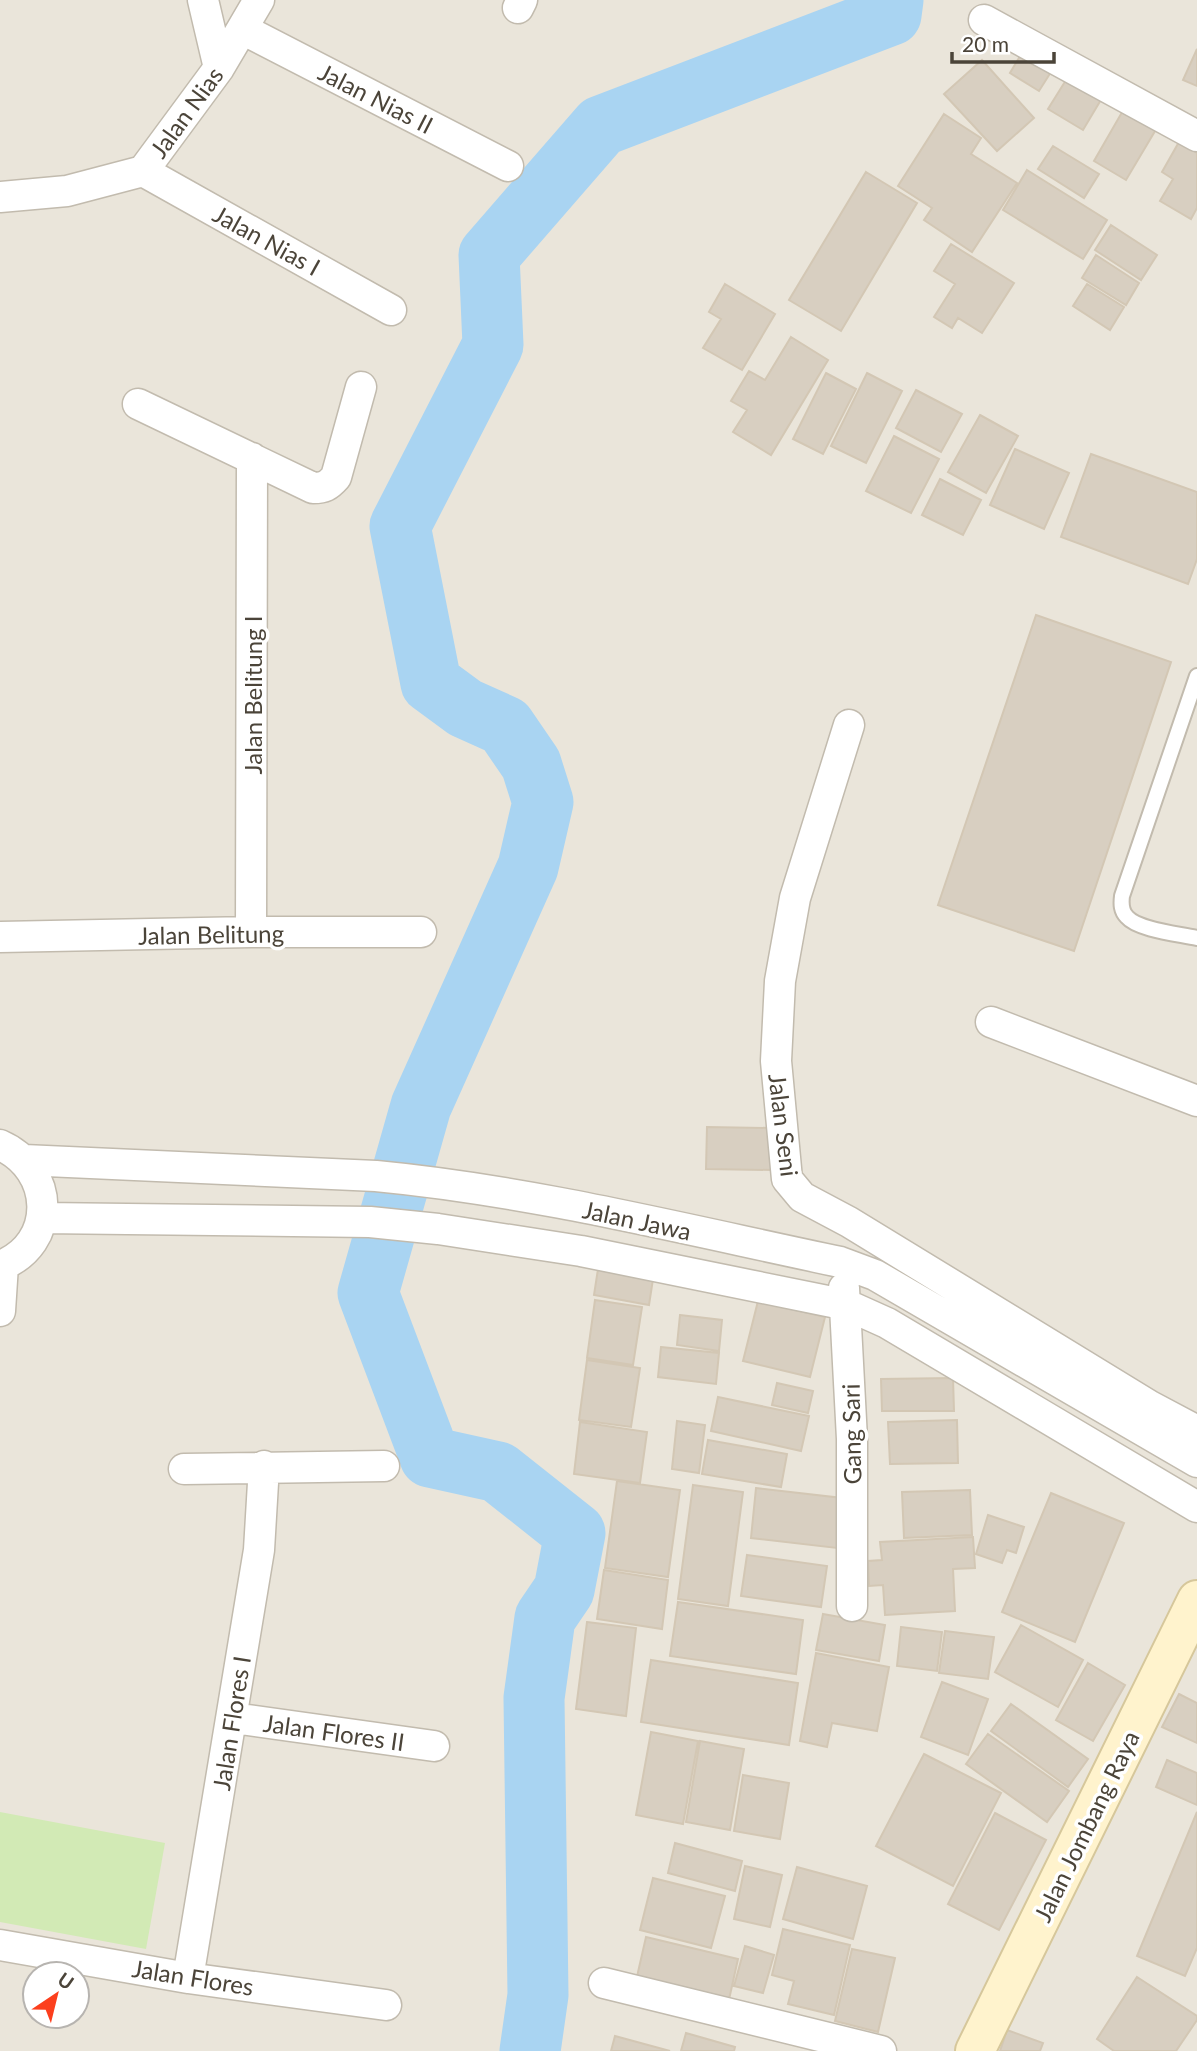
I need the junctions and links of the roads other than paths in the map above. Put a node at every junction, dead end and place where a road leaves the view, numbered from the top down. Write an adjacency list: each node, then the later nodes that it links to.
1 (203, 0): 5 (street)
2 (259, 0): 4 (street, Jalan Nias)
3 (984, 20): 6 (street)
4 (244, 30): 5 (street, Jalan Nias); 7 (street, Jalan Nias II)
5 (219, 68): 8 (street, Jalan Nias)
6 (1197, 136)
7 (509, 166)
8 (143, 171): 9 (street, Jalan Nias); 10 (street, Jalan Nias I)
9 (0, 197)
10 (391, 310)
11 (361, 387): 13 (street)
12 (138, 404): 13 (street)
13 (253, 458): 16 (street, Jalan Belitung I)
14 (1197, 676): 19 (lane)
15 (849, 725): 30 (street, Jalan Seni)
16 (251, 932): 17 (street, Jalan Belitung); 18 (street, Jalan Belitung)
17 (421, 932)
18 (0, 937)
19 (1197, 937)
20 (991, 1023): 21 (street)
21 (1197, 1101)
22 (12, 1153): 23 (street, Jalan Jawa); 24 (street)
23 (458, 1185): 25 (street); 26 (street, Jalan Jawa)
24 (42, 1218): 25 (street, Jalan Jawa); 27 (street)
25 (444, 1230): 28 (street, Jalan Jawa)
26 (840, 1262): 28 (street, Gang Sari); 31 (street, Jalan Jawa)
27 (2, 1265): 29 (street)
28 (846, 1305): 35 (street, Jalan Jawa); 37 (street, Gang Sari)
29 (0, 1311)
30 (1197, 1431)
31 (1197, 1462)
32 (264, 1466): 33 (street); 34 (street); 38 (street, Jalan Flores I)
33 (384, 1466)
34 (184, 1469)
35 (1197, 1507)
36 (1197, 1600): 45 (main road, Jalan Jombang Raya)
37 (852, 1606)
38 (233, 1718): 39 (street, Jalan Flores II); 41 (street, Jalan Flores I)
39 (435, 1745)
40 (0, 1945): 41 (street, Jalan Flores)
41 (188, 1978): 43 (street, Jalan Flores)
42 (604, 1983): 44 (street)
43 (386, 2005)
44 (881, 2051)
45 (975, 2051)

